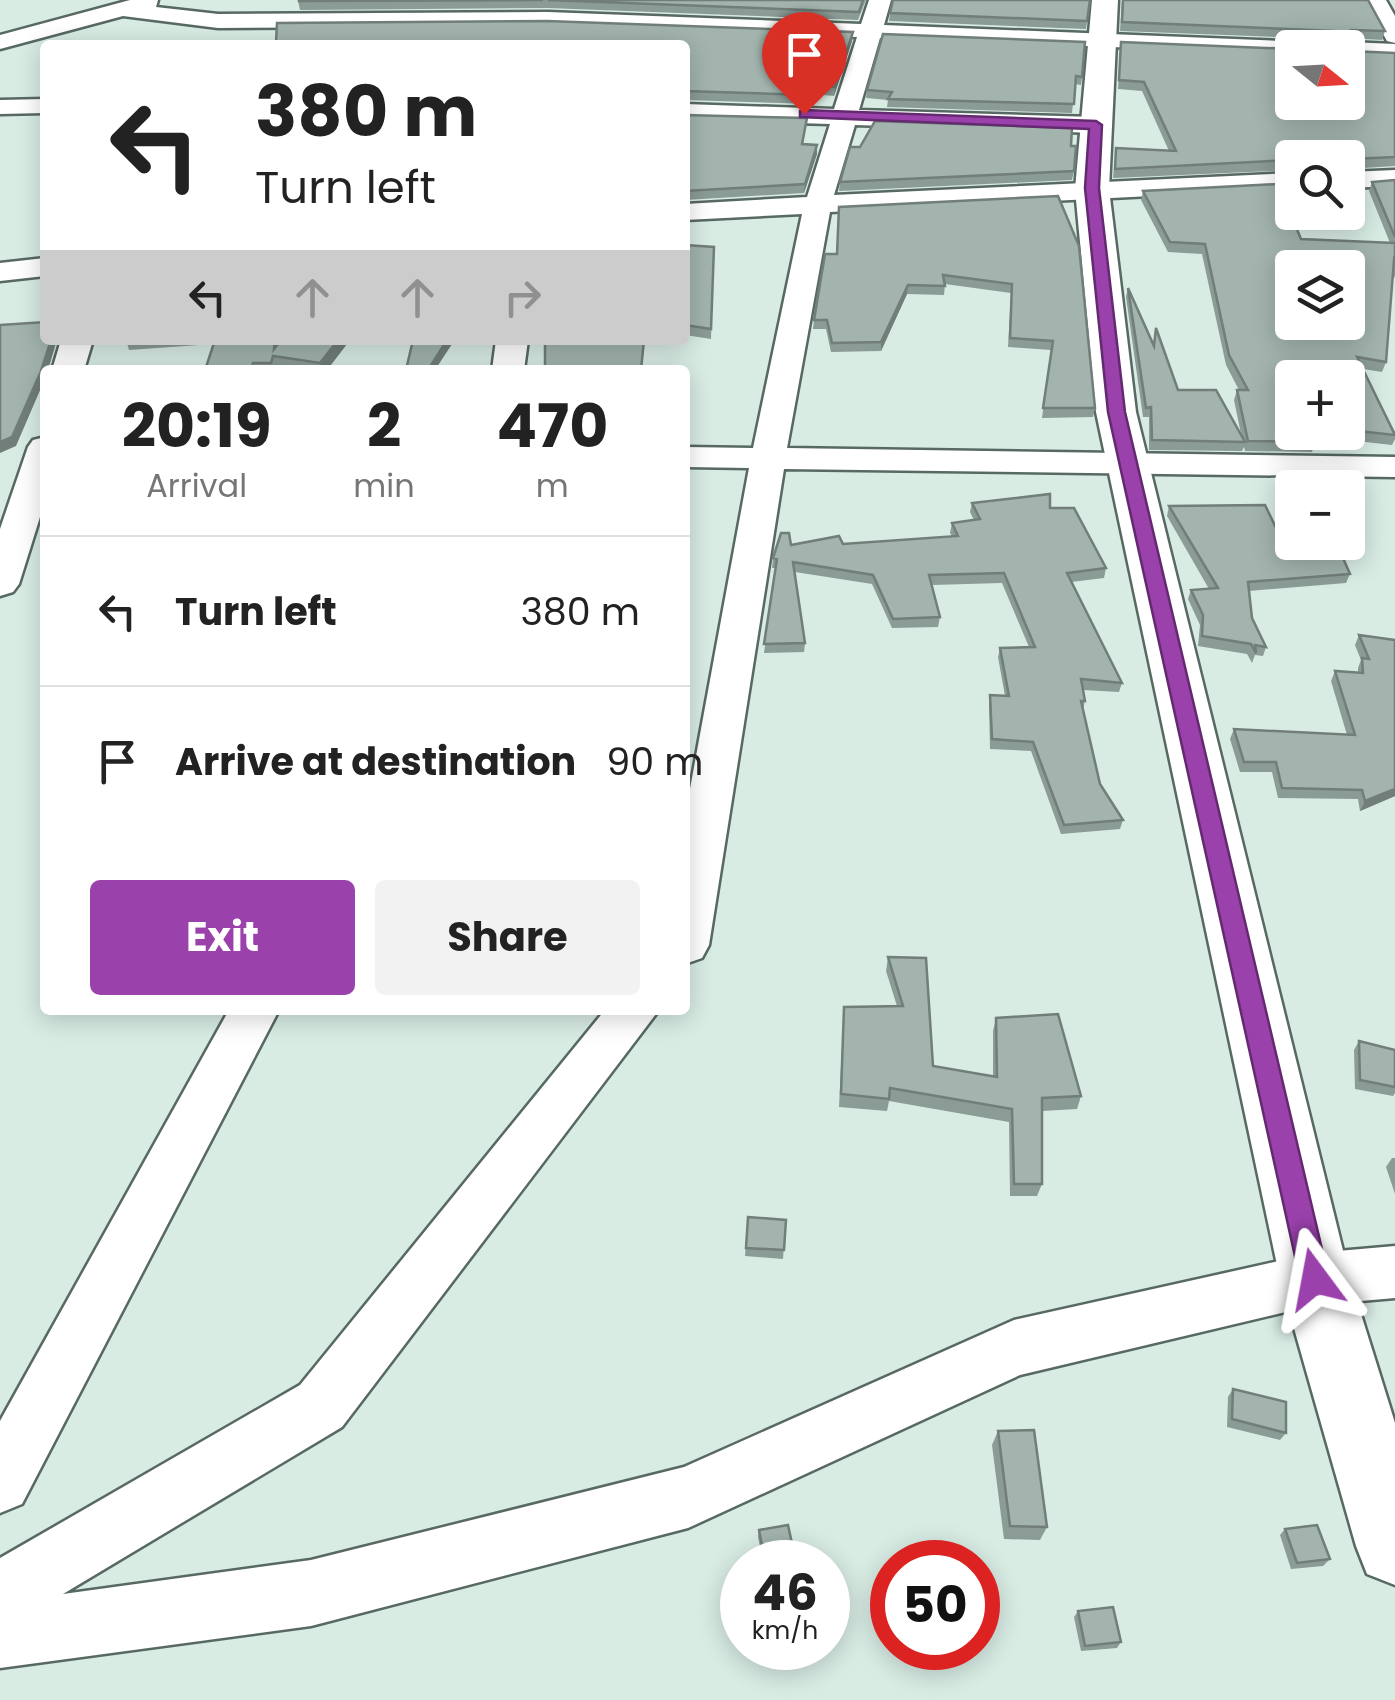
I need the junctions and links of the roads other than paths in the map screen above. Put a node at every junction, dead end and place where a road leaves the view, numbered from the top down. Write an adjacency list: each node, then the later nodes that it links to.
1 (155, 0): 3 (street)
2 (1375, 0): 8 (street)
3 (122, 9): 5 (street); 11 (street)
4 (548, 9): 5 (street); 6 (street); 10 (street)
5 (176, 15): 9 (street)
6 (874, 16): 7 (street); 18 (street)
7 (1103, 19): 12 (street); 19 (main road)
8 (1395, 36)
9 (171, 40)
10 (546, 40)
11 (0, 42)
12 (1275, 42)
13 (1365, 50): 14 (street)
14 (1395, 51)
15 (40, 106): 16 (street)
16 (0, 107)
17 (690, 112): 18 (street)
18 (844, 114): 19 (street); 24 (street)
19 (1096, 125): 23 (main road)
20 (1395, 178): 21 (street)
21 (1365, 179)
22 (1275, 183): 23 (street)
23 (1092, 188): 24 (street); 30 (main road)
24 (818, 204): 25 (street); 29 (street)
25 (690, 212)
26 (40, 267): 27 (street)
27 (0, 272)
28 (690, 457): 29 (street)
29 (768, 459): 30 (street); 34 (street)
30 (1128, 463): 31 (street); 38 (main road)
31 (1395, 467)
32 (40, 471): 33 (street)
33 (0, 584)
34 (690, 916)
35 (251, 1015): 39 (street)
36 (630, 1015): 41 (street)
37 (1395, 1272): 38 (street)
38 (1315, 1279): 40 (main road); 42 (street)
39 (0, 1482)
40 (1395, 1546)
41 (0, 1594)
42 (0, 1635)

